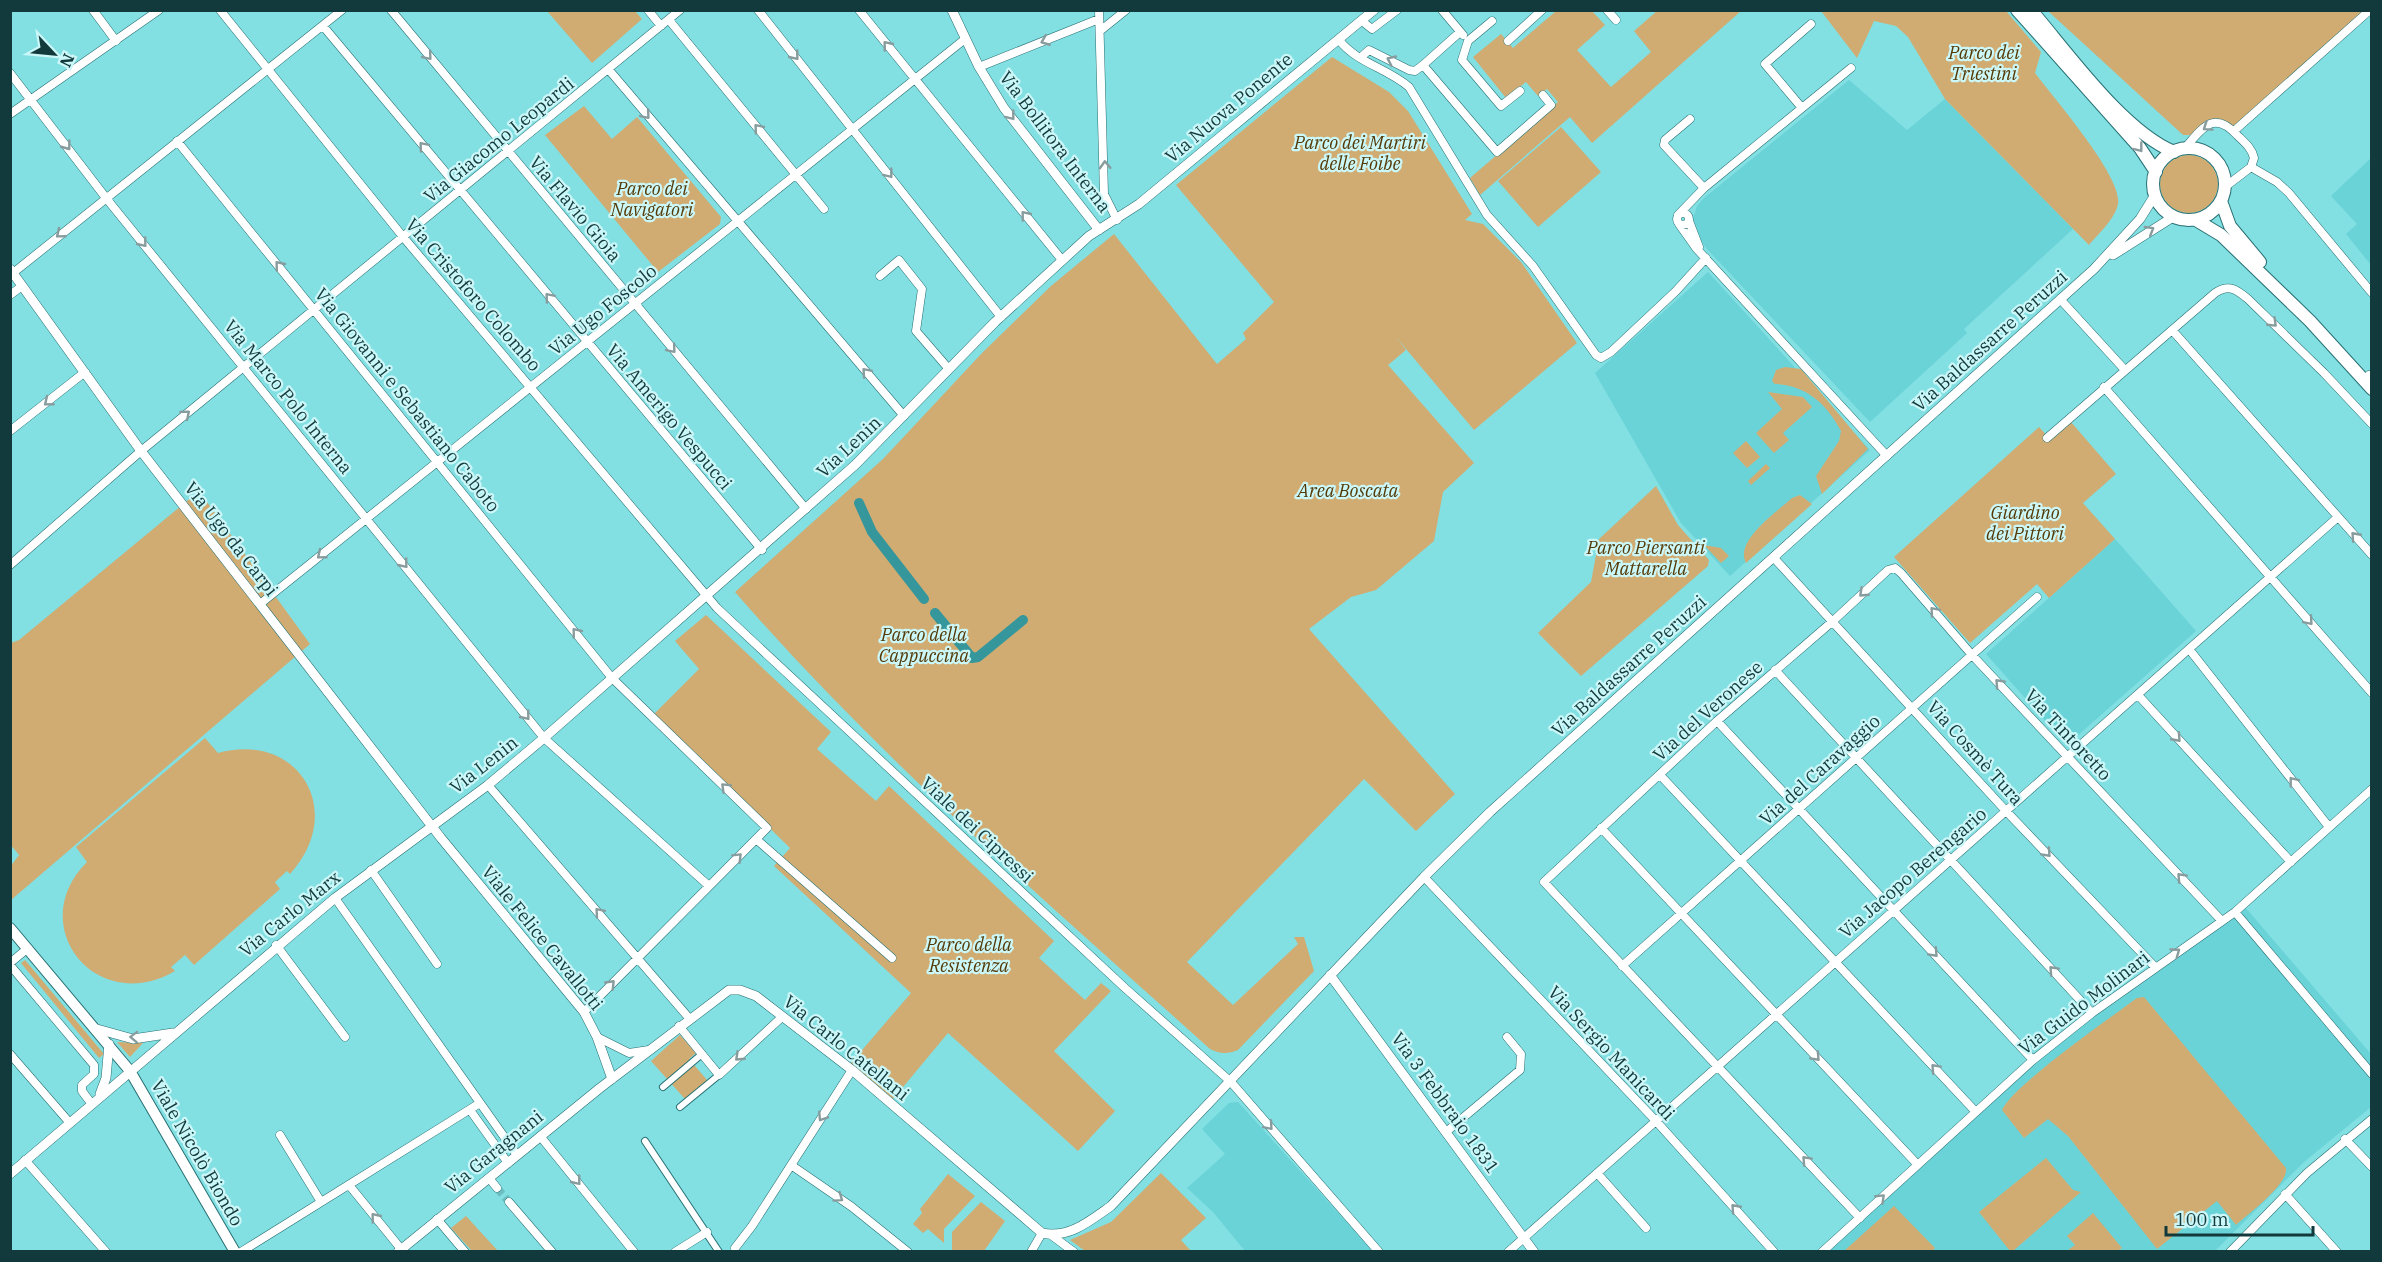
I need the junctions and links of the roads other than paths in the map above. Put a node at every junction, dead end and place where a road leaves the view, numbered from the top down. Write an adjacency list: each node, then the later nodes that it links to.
1 (93, 10): 32 (street)
2 (159, 10): 32 (street)
3 (220, 10): 39 (street, Via Cristoforo Colombo)
4 (342, 10): 26 (street)
5 (390, 10): 53 (street, Via Flavio Gioia, one-way to 53)
6 (648, 10): 27 (street)
7 (680, 10): 21 (street, Via Giacomo Leopardi)
8 (758, 10): 49 (street, one-way to 49)
9 (859, 10): 42 (street, one-way to 9)
10 (952, 10): 30 (street, Via Bollitora Interna)
11 (1126, 10): 28 (street)
12 (1374, 10): 23 (street, Via Nuova Ponente)
13 (1397, 10): 23 (street)
14 (1443, 10): 29 (street)
15 (1542, 10): 34 (street)
16 (1607, 10): 22 (street)
17 (2017, 10): 55 (main road, one-way to 55)
18 (2031, 10): 52 (main road)
19 (2370, 10): 50 (street)
20 (1099, 15): 28 (street); 37 (street, one-way to 37)
21 (669, 20): 27 (street, Via Giacomo Leopardi); 56 (street, one-way to 21)
22 (1616, 20)
23 (1362, 21): 31 (street, Via Nuova Ponente)
24 (1492, 21): 33 (street)
25 (1810, 24): 46 (street)
26 (322, 26): 39 (street); 59 (street, Via Amerigo Vespucci, one-way to 26)
27 (661, 26): 40 (street, Via Giacomo Leopardi)
28 (1100, 31): 67 (street, one-way to 28)
29 (1460, 32): 33 (street); 36 (street)
30 (964, 39): 37 (street, Via Bollitora Interna); 42 (street, Via Ugo Foscolo)
31 (1339, 40): 35 (street); 67 (street, Via Nuova Ponente)
32 (116, 41): 45 (street)
33 (1468, 41): 43 (street)
34 (1508, 41)
35 (1360, 58): 36 (street, one-way to 35); 73 (street)
36 (1423, 65): 44 (street)
37 (979, 67): 71 (street, Via Bollitora Interna, one-way to 71)
38 (1851, 68): 46 (street)
39 (266, 70): 51 (street); 72 (street, Via Cristoforo Colombo)
40 (609, 70): 53 (street, Via Giacomo Leopardi); 69 (street, one-way to 69)
41 (10, 73): 45 (street, Via Marco Polo Interna)
42 (915, 78): 49 (street, Via Ugo Foscolo); 74 (street, one-way to 42)
43 (1520, 91)
44 (1543, 95)
45 (31, 100): 47 (street); 61 (street, Via Marco Polo Interna, one-way to 61)
46 (1802, 108): 58 (street)
47 (10, 114)
48 (1690, 119): 58 (street)
49 (853, 128): 56 (street, Via Ugo Foscolo); 84 (street, one-way to 84)
50 (2234, 131): 52 (street, one-way to 52); 54 (street)
51 (177, 141): 61 (street); 83 (street, Via Giovanni e Sebastiano Caboto, one-way to 51)
52 (2179, 150): 55 (main road); 57 (main road)
53 (507, 151): 59 (street, Via Giacomo Leopardi); 82 (street, Via Flavio Gioia)
54 (2251, 167): 57 (street); 79 (street)
55 (2156, 172): 60 (main road)
56 (795, 173): 63 (street); 69 (street, Via Ugo Foscolo)
57 (2225, 187): 62 (main road)
58 (1704, 188): 64 (street); 66 (street)
59 (460, 191): 72 (street, Via Giacomo Leopardi); 86 (street, Via Amerigo Vespucci, one-way to 59)
60 (2155, 195): 65 (main road); 75 (street, Via Baldassarre Peruzzi)
61 (106, 198): 76 (street, one-way to 76); 87 (street, Via Marco Polo Interna, one-way to 87)
62 (2221, 201): 68 (main road); 91 (main road)
63 (824, 209)
64 (1678, 215): 66 (street); 70 (street)
65 (2173, 217): 68 (main road); 75 (street, Via Baldassarre Peruzzi, one-way to 65)
66 (1689, 218): 70 (street); 73 (street)
67 (1117, 220): 71 (street, Via Lenin)
68 (2196, 220): 94 (main road)
69 (735, 221): 82 (street, Via Ugo Foscolo); 95 (street, one-way to 69)
70 (1679, 224): 73 (street)
71 (1099, 230): 74 (street, Via Lenin)
72 (404, 238): 83 (street, Via Giacomo Leopardi); 92 (street, Via Cristoforo Colombo)
73 (1704, 256): 100 (street)
74 (1062, 260): 84 (street, Via Lenin)
75 (2094, 269): 81 (street, Via Baldassarre Peruzzi)
76 (12, 271): 78 (street, Via Ugo da Carpi)
77 (880, 276): 88 (street)
78 (22, 286): 80 (street); 90 (street, Via Ugo da Carpi)
79 (2372, 293)
80 (10, 295)
81 (2060, 299): 89 (street); 100 (street, Via Baldassarre Peruzzi)
82 (635, 304): 86 (street, Via Ugo Foscolo); 102 (street, Via Flavio Gioia, one-way to 102)
83 (316, 310): 87 (street, Via Giacomo Leopardi); 101 (street, Via Giovanni e Sebastiano Caboto)
84 (1000, 317): 88 (street, Via Lenin)
85 (2172, 330): 89 (street); 96 (street, one-way to 96); 103 (street)
86 (586, 342): 92 (street, Via Ugo Foscolo); 105 (street, Via Amerigo Vespucci)
87 (244, 366): 99 (street, Via Giacomo Leopardi, one-way to 87); 104 (street, Via Marco Polo Interna)
88 (948, 368): 95 (street, Via Lenin)
89 (2125, 370): 93 (street)
90 (85, 372): 97 (street, one-way to 97); 99 (street, Via Ugo da Carpi)
91 (2371, 376)
92 (531, 387): 101 (street, Via Ugo Foscolo); 111 (street, Via Cristoforo Colombo)
93 (2104, 387): 98 (street); 110 (street)
94 (2372, 389)
95 (904, 416): 102 (street, Via Lenin)
96 (2372, 424)
97 (10, 431)
98 (2047, 438)
99 (141, 451): 108 (street, Via Giacomo Leopardi); 113 (street, Via Ugo da Carpi)
100 (1887, 456): 107 (street, Via Baldassarre Peruzzi)
101 (438, 462): 104 (street, Via Ugo Foscolo); 118 (street, Via Giovanni e Sebastiano Caboto, one-way to 101)
102 (806, 509): 105 (street, Via Lenin)
103 (2338, 518): 106 (street, one-way to 103); 110 (street, Via Jacopo Berengario)
104 (367, 519): 113 (street, Via Ugo Foscolo, one-way to 113); 123 (street, Via Marco Polo Interna, one-way to 123)
105 (762, 550): 111 (street, Via Lenin)
106 (2372, 555)
107 (1774, 558): 114 (street, Via Cosmè Tura); 139 (street, Via Baldassarre Peruzzi)
108 (10, 565)
109 (1895, 568): 114 (street, Via del Veronese, one-way to 114); 116 (street, Via Tintoretto, one-way to 109)
110 (2271, 577): 115 (street, Via Jacopo Berengario); 119 (street, one-way to 119)
111 (706, 596): 118 (street, Via Lenin); 179 (street, Viale dei Cipressi)
112 (2037, 597): 116 (street, Via del Caravaggio)
113 (260, 604): 131 (street, Via Ugo da Carpi)
114 (1833, 621): 117 (street, Via del Veronese); 121 (street, Via Cosmè Tura)
115 (2189, 649): 120 (street, Via Jacopo Berengario); 132 (street, one-way to 115)
116 (1972, 655): 121 (street, Via del Caravaggio); 124 (street, Via Tintoretto, one-way to 116)
117 (1775, 670): 122 (street, Via del Veronese); 125 (street)
118 (612, 678): 123 (street, Via Lenin); 134 (street, Via Giovanni e Sebastiano Caboto, one-way to 118)
119 (2372, 693)
120 (2138, 694): 124 (street, Via Jacopo Berengario); 137 (street, one-way to 137)
121 (1913, 707): 125 (street, Via del Caravaggio); 130 (street, Via Cosmè Tura)
122 (1717, 721): 126 (street, Via del Veronese); 129 (street)
123 (544, 738): 127 (street, Via Lenin); 140 (street, Via Marco Polo Interna)
124 (2068, 756): 130 (street, Via Jacopo Berengario); 145 (street, Via Tintoretto, one-way to 124)
125 (1855, 759): 129 (street, Via del Caravaggio); 135 (street)
126 (1660, 775): 133 (street, Via del Veronese); 136 (street)
127 (488, 785): 131 (street, Via Lenin); 149 (street, one-way to 127)
128 (2372, 789): 132 (street, Via Guido Molinari)
129 (1799, 808): 136 (street, Via del Caravaggio); 142 (street)
130 (2006, 811): 135 (street, Via Jacopo Berengario); 155 (street, Via Cosmè Tura, one-way to 155)
131 (431, 825): 138 (street, Via Carlo Marx); 157 (street, Viale Felice Cavallotti)
132 (2329, 827): 137 (street, Via Guido Molinari)
133 (1602, 828): 144 (street); 154 (street, Via del Veronese)
134 (756, 839): 140 (street, one-way to 134); 150 (street)
135 (1951, 860): 142 (street, Via Jacopo Berengario); 158 (street, one-way to 135)
136 (1740, 861): 144 (street, Via del Caravaggio); 151 (street)
137 (2290, 862): 143 (street, Via Guido Molinari)
138 (370, 870): 141 (street, Via Carlo Marx); 153 (street)
139 (1424, 877): 156 (street, Via Baldassarre Peruzzi); 187 (street, Via Sergio Manicardi)
140 (709, 886): 149 (street)
141 (335, 898): 147 (street, Via Carlo Marx); 182 (street)
142 (1894, 910): 151 (street, Via Jacopo Berengario); 172 (street, one-way to 172)
143 (2235, 912): 145 (street, Via Guido Molinari); 176 (street)
144 (1681, 913): 154 (street, Via del Caravaggio); 159 (street)
145 (2221, 920): 155 (street, Via Guido Molinari, one-way to 145)
146 (10, 928): 148 (main road)
147 (276, 945): 164 (street, Via Carlo Marx); 165 (street)
148 (28, 948): 152 (street); 163 (main road)
149 (638, 956): 157 (street, one-way to 149); 161 (street)
150 (892, 958)
151 (1837, 961): 159 (street, Via Jacopo Berengario); 185 (street, one-way to 151)
152 (10, 964): 181 (street)
153 (437, 964)
154 (1622, 966): 173 (street)
155 (2155, 967): 158 (street, Via Guido Molinari)
156 (1330, 975): 179 (street, Via Baldassarre Peruzzi); 189 (street, Via 3 Febbraio 1831)
157 (584, 1012): 166 (street, Viale Felice Cavallotti)
158 (2092, 1013): 172 (street, Via Guido Molinari)
159 (1776, 1014): 173 (street, Via Jacopo Berengario); 197 (street, one-way to 197)
160 (782, 1017): 161 (street, Via Carlo Catellani); 174 (street, Via Carlo Catellani); 177 (street, one-way to 177)
161 (689, 1018): 162 (street, Via Carlo Catellani)
162 (679, 1026): 169 (street, Via Carlo Catellani); 171 (street)
163 (97, 1029): 164 (street, one-way to 163); 168 (main road)
164 (173, 1033): 175 (street, Via Carlo Marx)
165 (345, 1037)
166 (597, 1037): 169 (street); 178 (street, Viale Felice Cavallotti)
167 (1507, 1037): 189 (street)
168 (109, 1044): 175 (main road); 181 (street)
169 (649, 1050): 178 (street, Via Carlo Catellani)
170 (10, 1054): 188 (street)
171 (702, 1054): 177 (street); 180 (street)
172 (2033, 1060): 185 (street, Via Guido Molinari)
173 (1717, 1066): 187 (street, Via Jacopo Berengario); 208 (street, one-way to 173)
174 (852, 1070): 198 (street, one-way to 198); 212 (street, Via Carlo Catellani)
175 (130, 1071): 181 (street, Via Carlo Marx); 217 (main road, Viale Nicolò Biondo)
176 (2372, 1074)
177 (719, 1075): 183 (street)
178 (612, 1079): 191 (street, Via Garagnani)
179 (1231, 1082): 212 (street); 227 (street, Viale dei Cipressi, one-way to 227)
180 (663, 1087)
181 (95, 1100): 188 (street, Via Carlo Marx)
182 (480, 1103): 184 (street); 194 (street)
183 (680, 1107)
184 (470, 1110): 196 (street); 203 (street)
185 (1975, 1111): 197 (street, Via Guido Molinari)
186 (2372, 1119): 192 (street)
187 (1656, 1121): 200 (street, Via Jacopo Berengario); 230 (street, Via Sergio Manicardi, one-way to 187)
188 (69, 1122): 195 (street, Via Carlo Marx)
189 (1446, 1132): 213 (street, Via 3 Febbraio 1831)
190 (280, 1135): 206 (street)
191 (540, 1136): 194 (street, Via Garagnani); 221 (street, one-way to 221)
192 (2345, 1139): 199 (street); 205 (street)
193 (645, 1141): 211 (street)
194 (518, 1155): 196 (street, Via Garagnani)
195 (25, 1160): 201 (street, Via Carlo Marx); 216 (street)
196 (508, 1163): 202 (street, Via Garagnani)
197 (1917, 1164): 208 (street, Via Guido Molinari, one-way to 197)
198 (791, 1165): 215 (street); 224 (street, one-way to 224)
199 (2372, 1167)
200 (1597, 1173): 210 (street); 213 (street, Via Jacopo Berengario)
201 (10, 1174)
202 (489, 1178): 204 (street); 209 (street, Via Garagnani)
203 (349, 1185): 206 (street); 214 (street, one-way to 203)
204 (497, 1188)
205 (2285, 1194): 232 (street); 233 (street)
206 (321, 1202): 218 (street)
207 (508, 1202): 220 (street)
208 (1860, 1218): 231 (street, Via Guido Molinari)
209 (437, 1219): 214 (street, Via Garagnani); 219 (street)
210 (1646, 1228)
211 (707, 1232): 222 (street); 223 (street)
212 (1047, 1234): 225 (street); 226 (street, Via Carlo Catellani)
213 (1524, 1237): 228 (street, Via Jacopo Berengario); 229 (street, Via 3 Febbraio 1831)
214 (400, 1250)
215 (733, 1250)
216 (106, 1251)
217 (235, 1251)
218 (241, 1251)
219 (465, 1251)
220 (552, 1251)
221 (634, 1251)
222 (675, 1251)
223 (719, 1251)
224 (908, 1251)
225 (1031, 1251)
226 (1074, 1251)
227 (1379, 1251)
228 (1508, 1251)
229 (1534, 1251)
230 (1774, 1251)
231 (1822, 1251)
232 (2229, 1251)
233 (2337, 1251)

